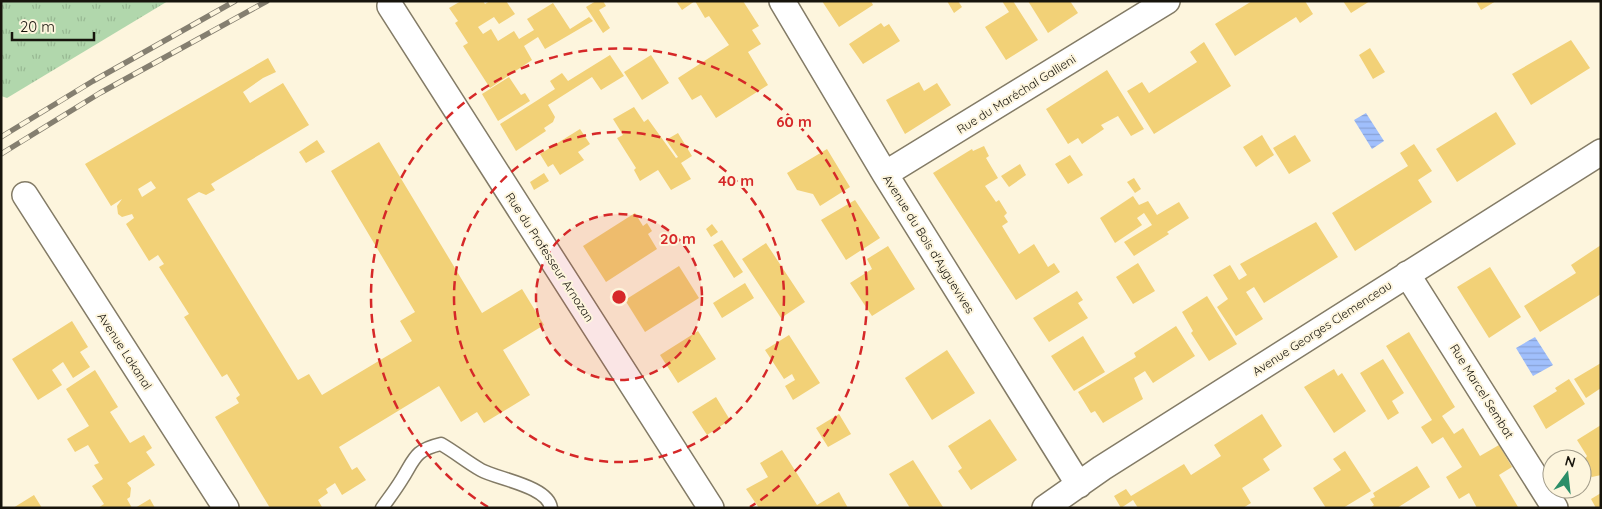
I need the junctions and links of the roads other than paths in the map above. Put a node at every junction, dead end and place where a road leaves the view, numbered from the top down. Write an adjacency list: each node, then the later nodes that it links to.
1 (782, 1): 5 (street, Avenue du Bois d'Ayguevives)
2 (1151, 5): 5 (street, Rue du Maréchal Gallieni)
3 (390, 6): 12 (street, Rue du Professeur Arnozan)
4 (1601, 152): 7 (street, Avenue Georges Clemenceau)
5 (885, 174): 8 (street, Avenue du Bois d'Ayguevives)
6 (25, 195): 10 (street, Avenue Lakanal)
7 (1407, 274): 8 (street, Avenue Georges Clemenceau); 13 (street, Rue Marcel Sembat)
8 (1065, 499)
9 (549, 506): 11 (lane)
10 (226, 508)
11 (382, 508)
12 (711, 508)
13 (1555, 508)

